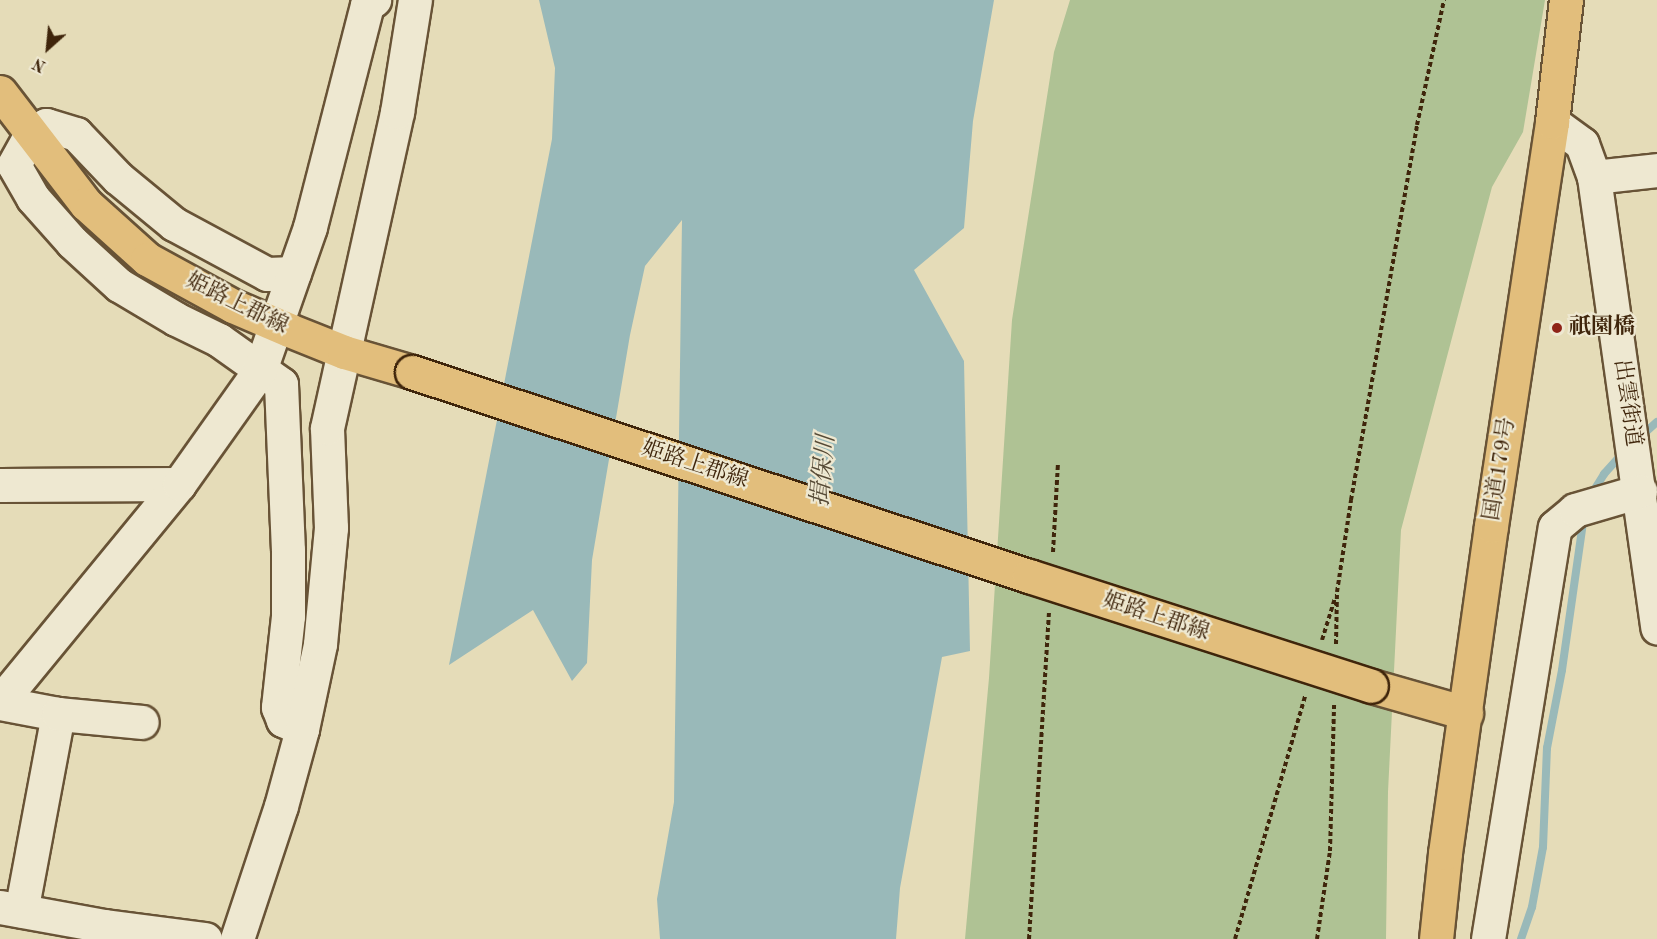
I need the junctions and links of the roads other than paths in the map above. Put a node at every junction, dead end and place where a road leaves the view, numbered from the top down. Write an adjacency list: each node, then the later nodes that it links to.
1 (374, 0): 9 (street)
2 (415, 0): 11 (street)
3 (1566, 0): 5 (main road, 国道179号)
4 (0, 92): 6 (main road, 姫路上郡線)
5 (1552, 122): 8 (street, 出雲街道); 18 (main road, 国道179号)
6 (31, 134): 9 (street); 10 (main road, 姫路上郡線); 12 (street)
7 (1657, 170): 8 (street)
8 (1594, 177): 15 (street, 出雲街道)
9 (294, 273): 10 (street)
10 (276, 324): 11 (main road, 姫路上郡線); 12 (street)
11 (344, 352): 18 (main road, 姫路上郡線, bridge); 21 (street)
12 (260, 370): 13 (street); 21 (street)
13 (179, 484): 14 (street); 17 (street)
14 (0, 485)
15 (1640, 491): 16 (street, 出雲街道); 27 (street)
16 (1657, 628)
17 (0, 702): 19 (street)
18 (1466, 713): 26 (main road, 国道179号)
19 (58, 714): 20 (street); 22 (street)
20 (142, 722)
21 (302, 729): 25 (street)
22 (10, 909): 23 (street)
23 (55, 928): 24 (street)
24 (204, 939)
25 (237, 939)
26 (1436, 939)
27 (1488, 939)

